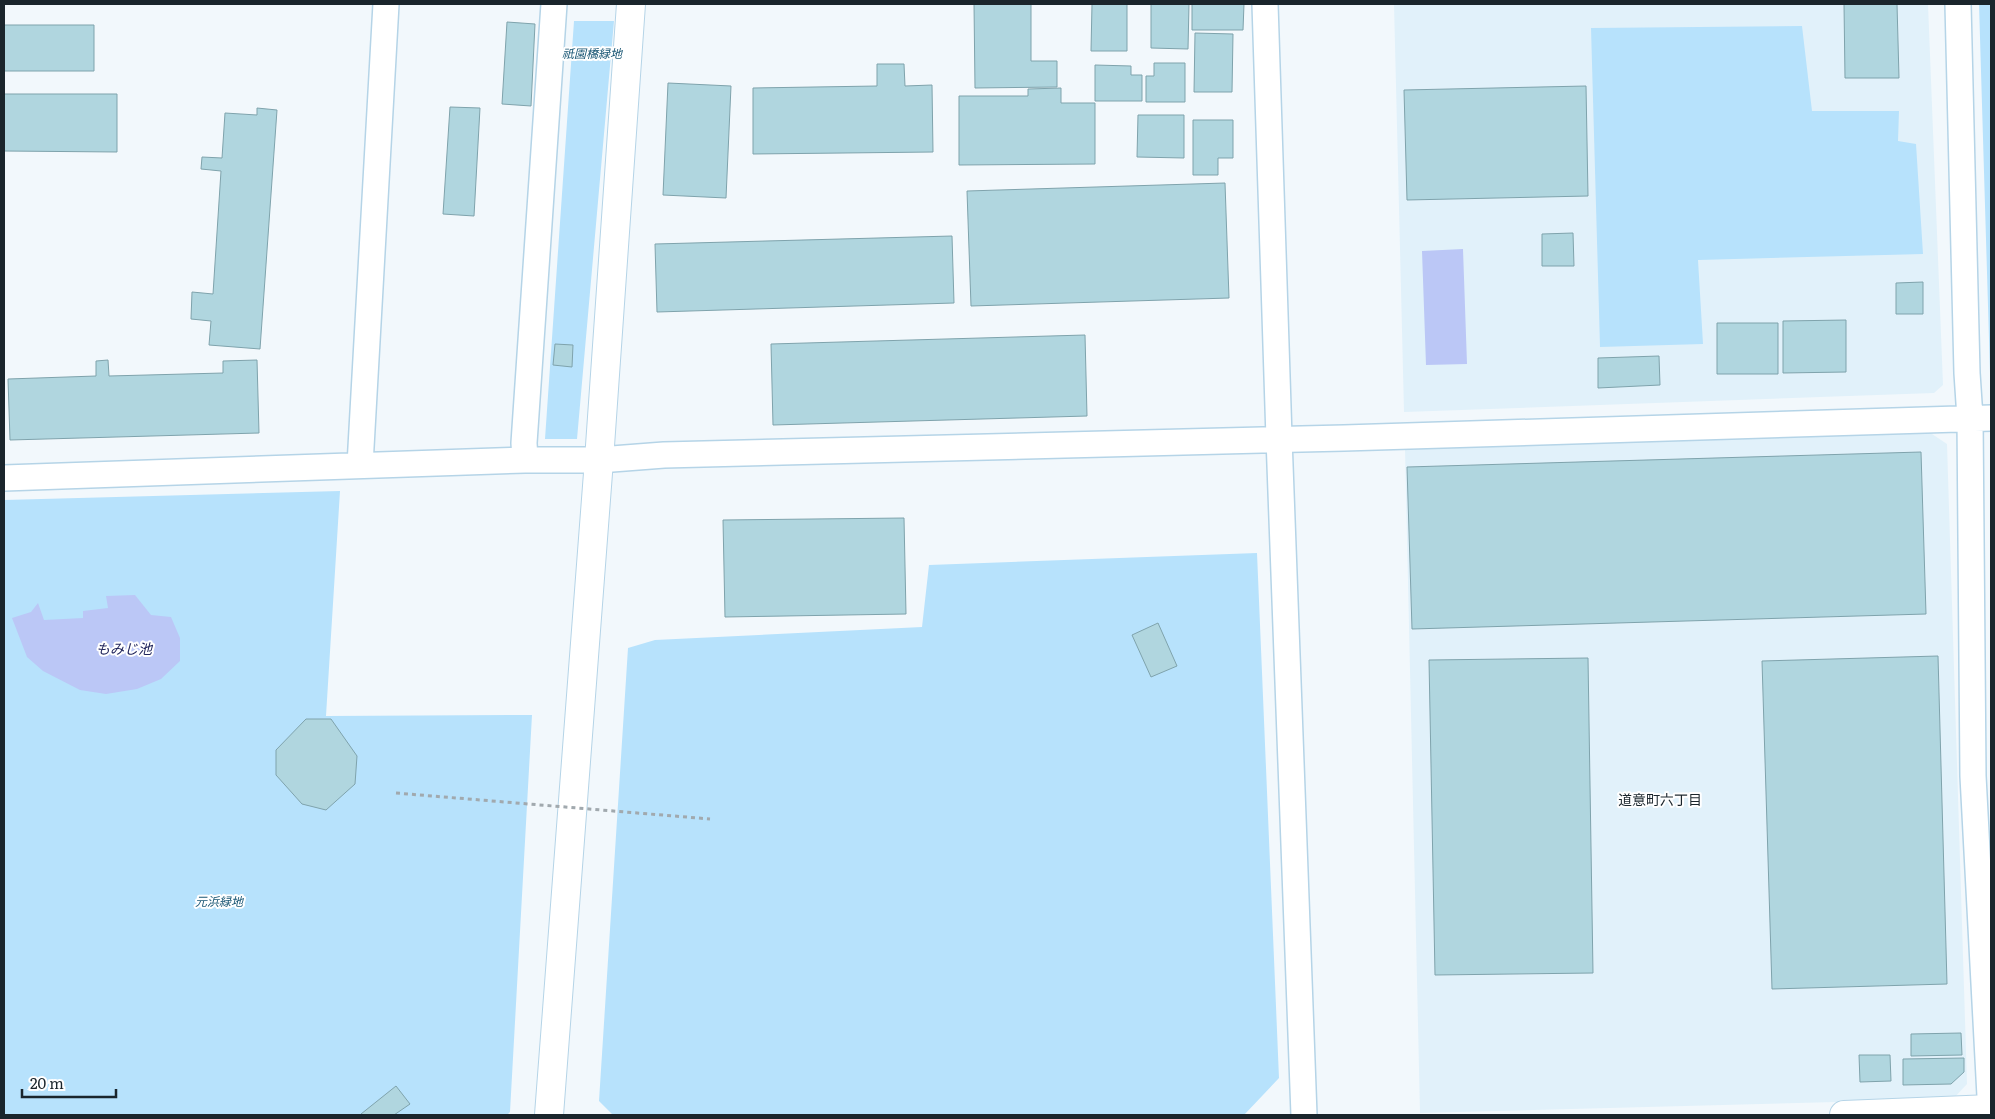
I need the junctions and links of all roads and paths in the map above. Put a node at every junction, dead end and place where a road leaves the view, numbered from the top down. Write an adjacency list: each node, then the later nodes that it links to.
1 (386, 4): 10 (street)
2 (554, 4): 8 (street)
3 (630, 4): 9 (street)
4 (1265, 4): 7 (street)
5 (1958, 4): 6 (street)
6 (1981, 418): 7 (street); 12 (street)
7 (1278, 438): 9 (street); 19 (street)
8 (525, 460): 9 (street); 10 (street)
9 (599, 460): 18 (street)
10 (360, 465): 11 (street)
11 (4, 478)
12 (1982, 618): 13 (street)
13 (1982, 776): 16 (street)
14 (396, 793): 15 (path, bridge)
15 (710, 819)
16 (1987, 946): 17 (street)
17 (1991, 1109): 20 (street); 21 (street)
18 (549, 1115)
19 (1304, 1115)
20 (1844, 1115)
21 (1991, 1115)

